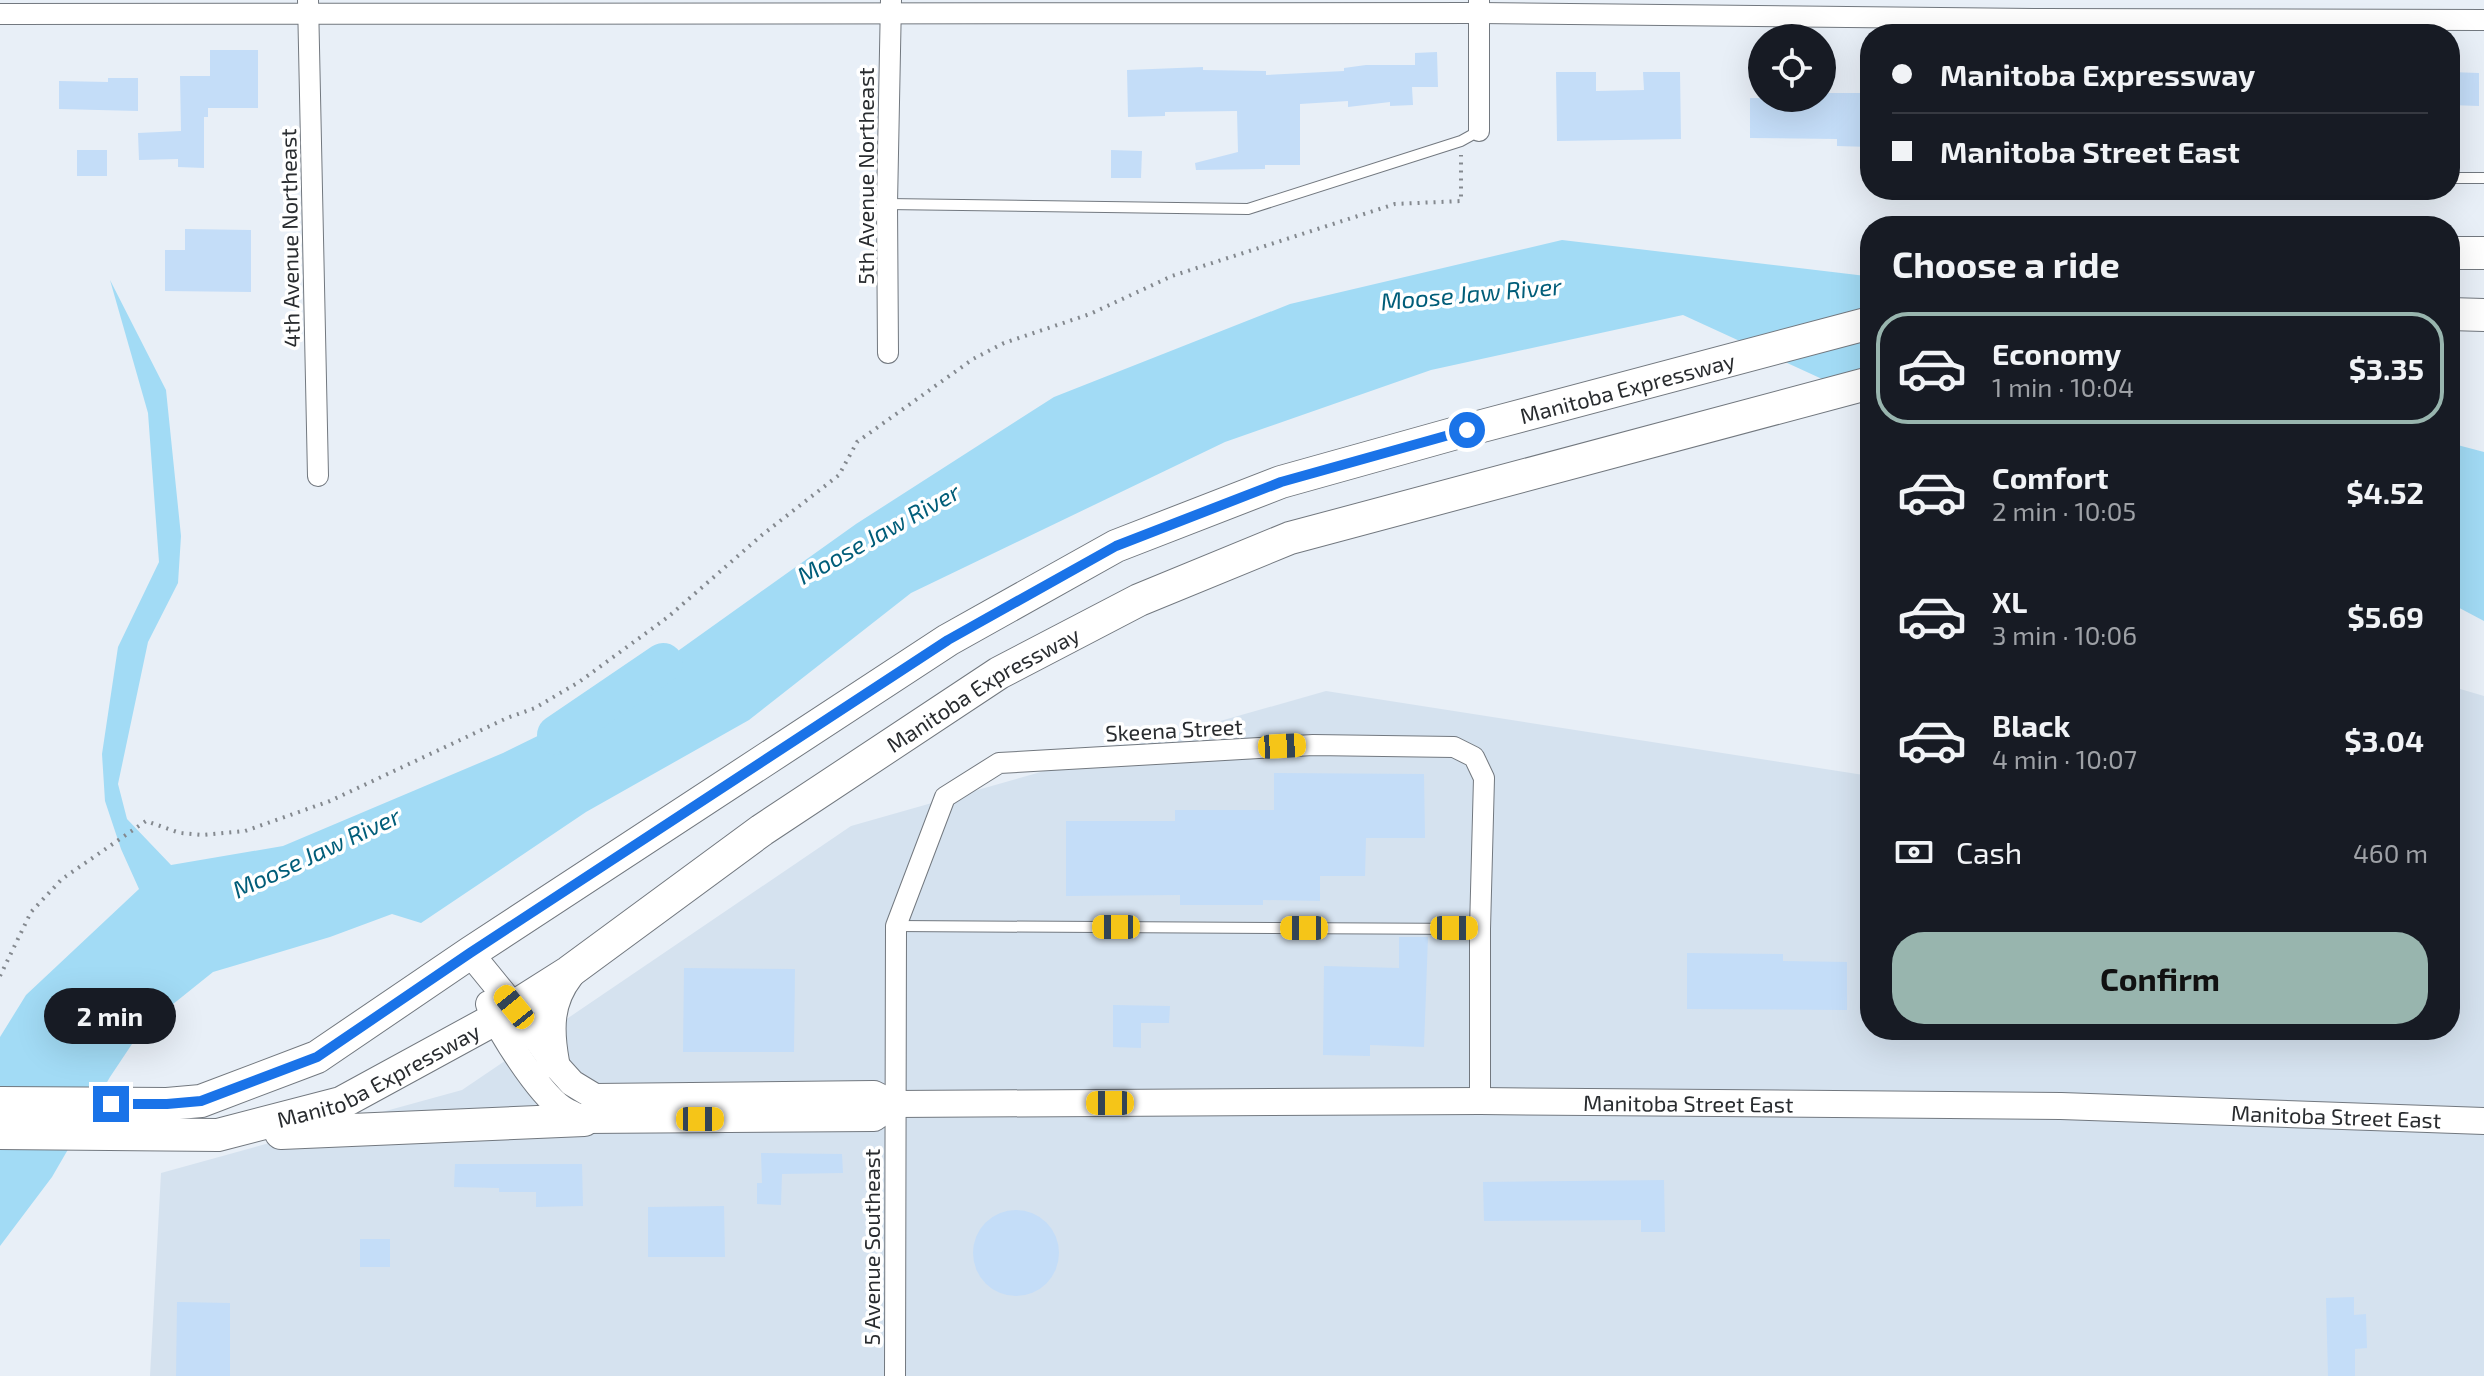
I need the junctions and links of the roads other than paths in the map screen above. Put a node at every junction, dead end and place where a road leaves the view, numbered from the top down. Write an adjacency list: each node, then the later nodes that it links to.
1 (891, 6): 2 (street); 3 (street); 12 (street, 5th Avenue Northeast)
2 (1479, 6): 4 (street); 9 (street)
3 (308, 7): 5 (street); 20 (street, 4th Avenue Northeast)
4 (2037, 10): 7 (street)
5 (0, 14)
6 (2484, 20): 8 (street)
7 (2060, 24)
8 (2203, 24)
9 (1470, 136): 12 (lane)
10 (2460, 178): 11 (lane)
11 (2484, 178)
12 (887, 204): 18 (street, 5th Avenue Northeast)
13 (2460, 253): 14 (main road)
14 (2484, 253)
15 (2460, 314): 16 (main road)
16 (2484, 315)
17 (1860, 326): 23 (main road, Manitoba Expressway)
18 (888, 353)
19 (1860, 386): 24 (main road, Manitoba Expressway)
20 (318, 476)
21 (896, 926): 22 (lane); 22 (street, Skeena Street); 29 (street, 5 Avenue Southeast)
22 (1480, 929): 27 (street, Skeena Street)
23 (470, 953): 25 (street, Manitoba Street East); 30 (main road, Manitoba Expressway)
24 (569, 972): 25 (main road, Manitoba Expressway); 26 (main road)
25 (504, 1013): 26 (street, Manitoba Street East); 31 (street, Manitoba Street East); 34 (main road, Manitoba Expressway)
26 (553, 1062): 29 (street, Manitoba Street East)
27 (1480, 1101): 29 (street, Manitoba Street East); 32 (street, Manitoba Street East)
28 (0, 1103): 30 (main road)
29 (894, 1111): 31 (street, Manitoba Street East); 35 (street, 5 Avenue Southeast)
30 (168, 1119): 33 (main road); 34 (main road, Manitoba Expressway)
31 (584, 1120): 34 (main road)
32 (2484, 1121)
33 (0, 1133)
34 (218, 1135)
35 (895, 1376)

